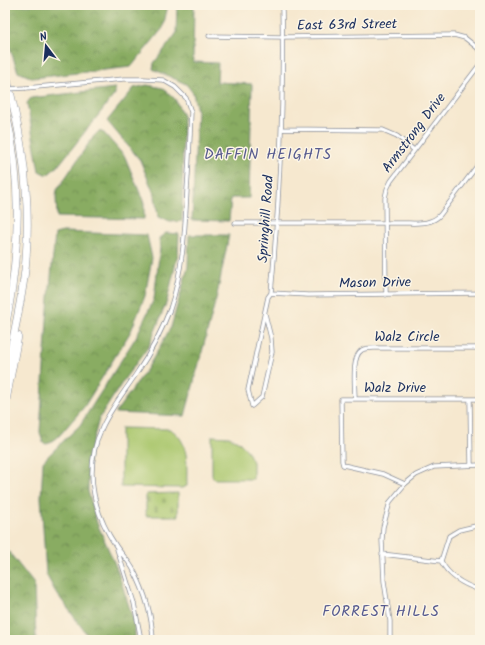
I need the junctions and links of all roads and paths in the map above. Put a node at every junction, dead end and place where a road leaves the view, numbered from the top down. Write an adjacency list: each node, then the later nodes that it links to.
1 (282, 5): 3 (street, Springhill Road)
2 (209, 36): 3 (street, East 63rd Street)
3 (283, 37): 4 (street, East 63rd Street); 9 (street, Springhill Road)
4 (480, 50)
5 (480, 64): 10 (street, Armstrong Drive)
6 (5, 72): 15 (highway)
7 (5, 88): 32 (street, bridge)
8 (5, 109): 21 (highway)
9 (282, 129): 10 (street); 13 (street, Springhill Road)
10 (414, 150): 14 (street, Armstrong Drive)
11 (480, 162): 14 (street)
12 (235, 223): 13 (street)
13 (278, 223): 14 (street); 17 (street, Springhill Road)
14 (385, 223): 19 (street, Armstrong Drive)
15 (27, 246): 23 (highway); 27 (highway)
16 (480, 279): 18 (street)
17 (271, 292): 19 (street, Mason Drive); 20 (street, Springhill Road)
18 (480, 293): 19 (street, Mason Drive)
19 (386, 295)
20 (265, 314): 20 (street, Springhill Road)
21 (5, 328)
22 (480, 348): 24 (street, Walz Circle)
23 (5, 377)
24 (355, 399): 25 (street, Walz Drive); 30 (street, Walz Drive)
25 (470, 399): 26 (street, Walz Drive); 28 (street)
26 (480, 399)
27 (5, 406)
28 (471, 465): 29 (street); 30 (street)
29 (480, 465)
30 (405, 484): 33 (street)
31 (480, 525): 34 (street)
32 (117, 548): 36 (street); 37 (street)
33 (382, 554): 34 (street); 38 (street)
34 (441, 561): 35 (street)
35 (480, 590)
36 (140, 640)
37 (153, 640)
38 (390, 640)

